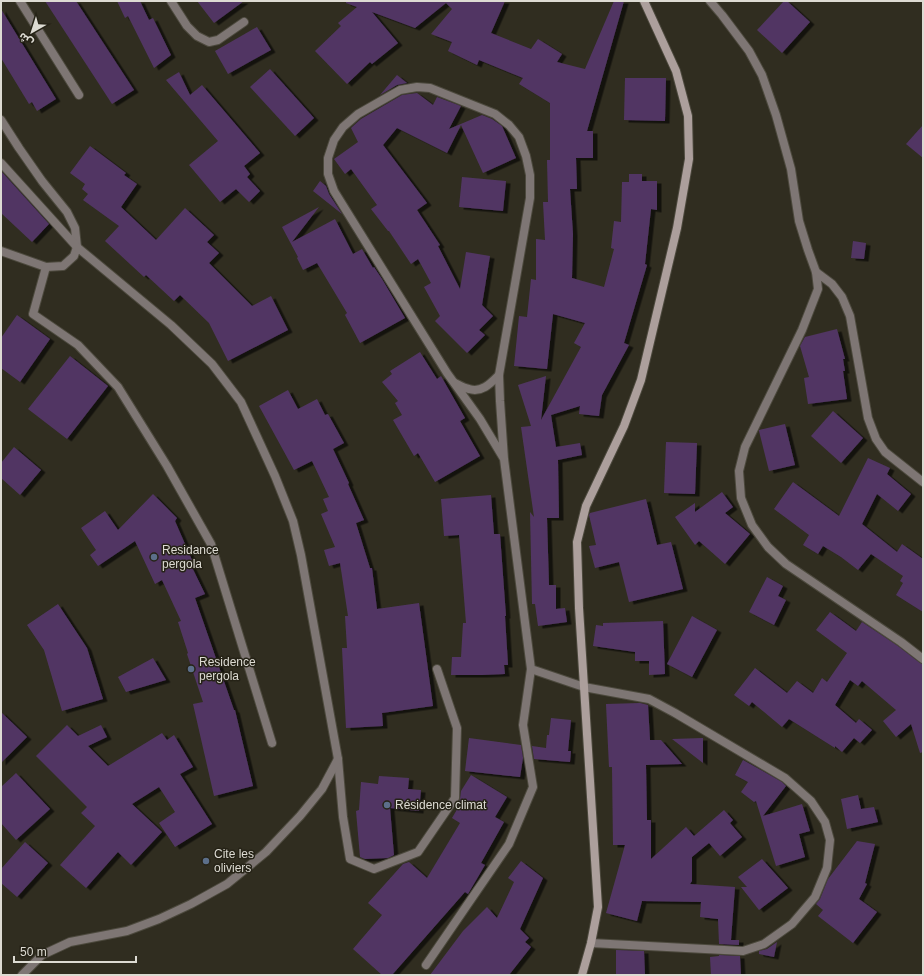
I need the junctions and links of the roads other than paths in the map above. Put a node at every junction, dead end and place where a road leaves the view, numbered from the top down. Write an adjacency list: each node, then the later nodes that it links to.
1 (20, 1): 6 (street)
2 (171, 1): 5 (street)
3 (644, 1): 20 (main road)
4 (710, 1): 12 (street)
5 (244, 22)
6 (79, 95)
7 (1, 120): 9 (street)
8 (1, 163): 9 (street)
9 (77, 247): 11 (street); 22 (street)
10 (1, 251): 11 (street)
11 (46, 267): 21 (street)
12 (816, 272): 16 (street); 17 (street)
13 (499, 375): 14 (street); 14 (street); 15 (street)
14 (454, 382): 15 (street)
15 (504, 459): 19 (street)
16 (923, 482)
17 (923, 659)
18 (437, 669): 22 (street)
19 (531, 669): 20 (street); 24 (street)
20 (584, 688): 23 (main road); 23 (street)
21 (272, 743)
22 (338, 759): 25 (street)
23 (591, 943): 26 (main road)
24 (426, 965)
25 (22, 975)
26 (582, 975)

